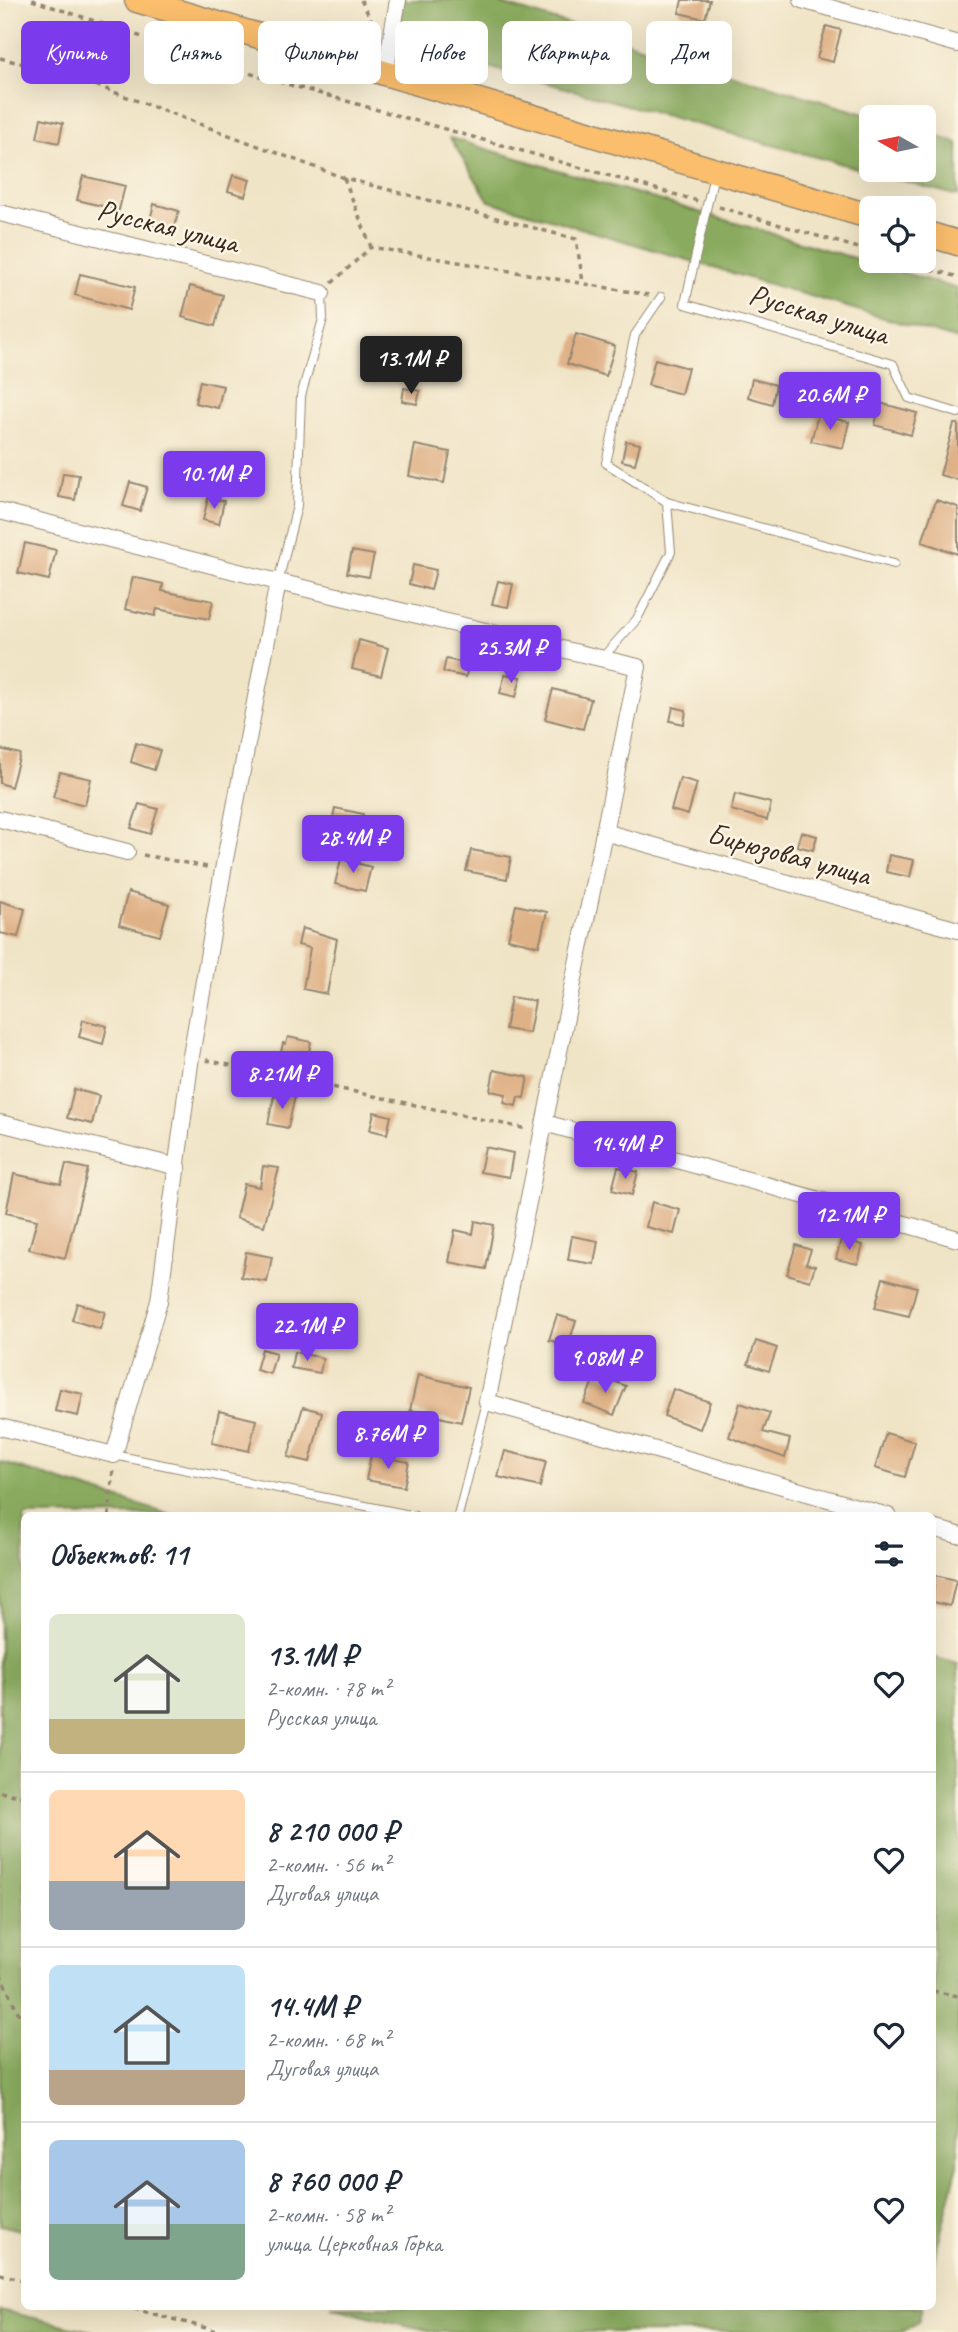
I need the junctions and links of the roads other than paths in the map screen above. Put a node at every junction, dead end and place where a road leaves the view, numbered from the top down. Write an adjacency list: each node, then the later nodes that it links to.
1 (137, 0): 5 (main road)
2 (398, 0): 5 (street)
3 (802, 0): 4 (street)
4 (958, 44)
5 (385, 74): 6 (main road)
6 (715, 171): 8 (main road); 13 (lane, Русская улица)
7 (0, 213): 11 (street, Русская улица)
8 (859, 213)
9 (936, 237): 10 (main road)
10 (958, 243)
11 (323, 293): 17 (lane)
12 (661, 298): 14 (lane)
13 (958, 413)
14 (667, 502): 16 (lane); 18 (lane)
15 (0, 511): 17 (street)
16 (894, 564)
17 (278, 582): 18 (street); 25 (street)
18 (603, 657): 20 (street)
19 (0, 819): 21 (street)
20 (604, 832): 22 (street, Бирюзовая улица); 24 (street)
21 (127, 852)
22 (958, 930)
23 (0, 1123): 25 (street)
24 (544, 1128): 26 (street); 27 (street)
25 (178, 1167): 29 (street)
26 (958, 1239)
27 (487, 1402): 31 (lane); 32 (street)
28 (0, 1427): 29 (street)
29 (114, 1455): 30 (lane)
30 (395, 1512)
31 (459, 1512)
32 (874, 1512)
33 (936, 1529): 34 (street)
34 (958, 1535)

